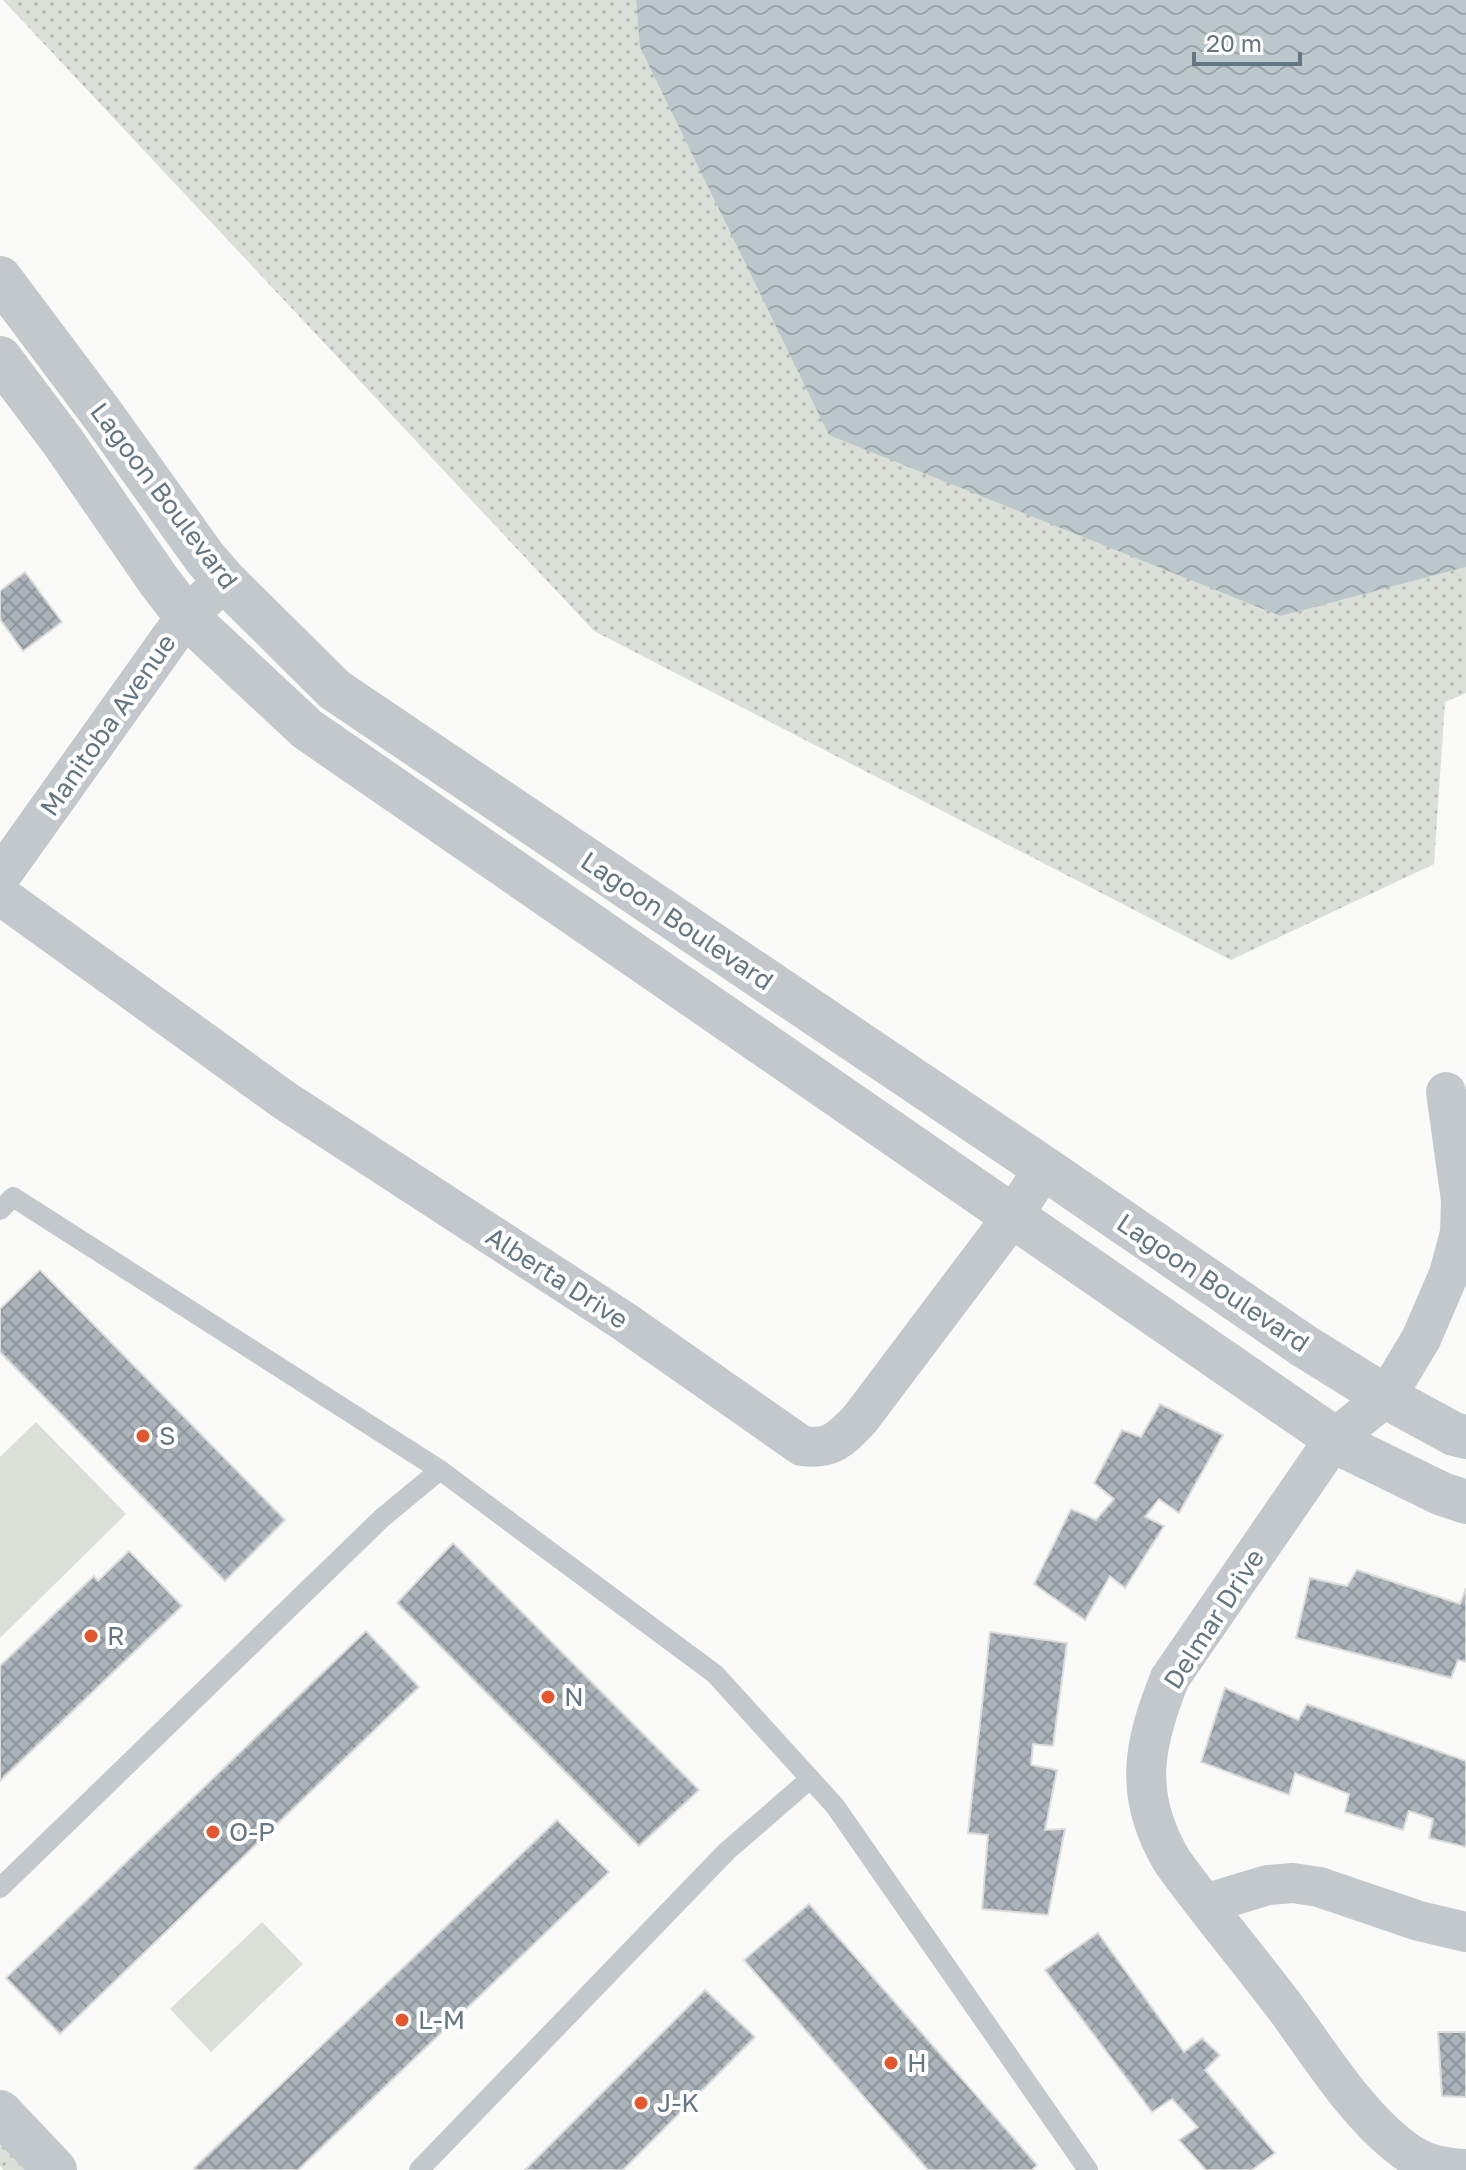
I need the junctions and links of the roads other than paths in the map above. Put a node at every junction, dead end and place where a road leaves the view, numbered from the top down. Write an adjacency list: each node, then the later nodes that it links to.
1 (0, 278): 3 (street, Lagoon Boulevard)
2 (0, 358): 4 (street, Lagoon Boulevard)
3 (225, 581): 4 (street, Manitoba Avenue); 8 (street, Lagoon Boulevard)
4 (186, 616): 5 (street, Manitoba Avenue); 10 (street, Lagoon Boulevard)
5 (0, 877)
6 (0, 895): 10 (street, Alberta Drive)
7 (1446, 1092): 11 (street, Delmar Drive)
8 (1044, 1168): 10 (street, Alberta Drive); 11 (street, Lagoon Boulevard)
9 (0, 1210): 14 (lane)
10 (1013, 1216): 13 (street, Lagoon Boulevard)
11 (1386, 1397): 12 (street, Lagoon Boulevard); 13 (street, Delmar Drive)
12 (1466, 1437)
13 (1335, 1438): 15 (street, Lagoon Boulevard); 18 (street, Delmar Drive)
14 (440, 1470): 16 (lane); 17 (lane)
15 (1466, 1502)
16 (810, 1779): 23 (lane); 24 (lane)
17 (0, 1888)
18 (1205, 1904): 19 (street); 21 (street, Delmar Drive)
19 (1466, 1932)
20 (0, 2112): 22 (street)
21 (1466, 2169)
22 (55, 2170)
23 (419, 2170)
24 (1088, 2170)

